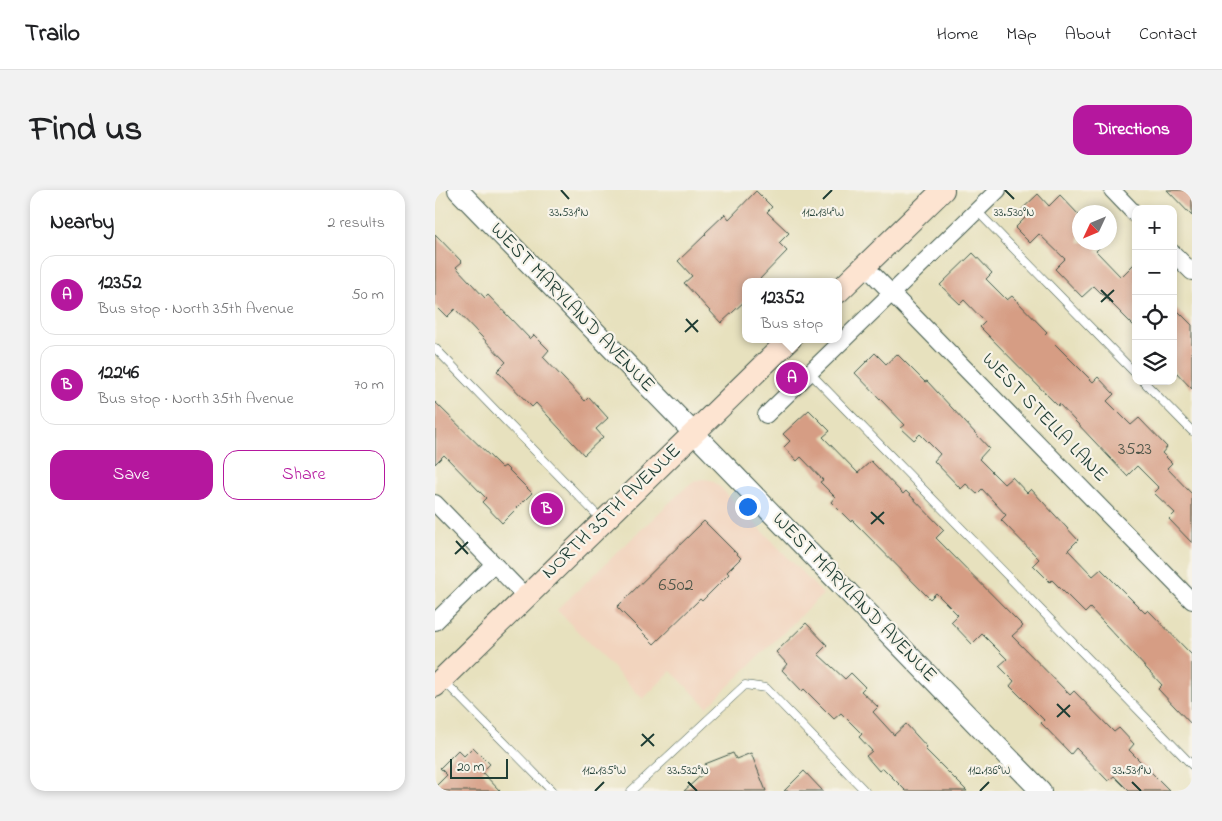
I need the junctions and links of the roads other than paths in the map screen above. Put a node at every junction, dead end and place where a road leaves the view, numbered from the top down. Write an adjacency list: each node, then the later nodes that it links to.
1 (458, 190): 21 (street, WEST MARYLAND AVENUE)
2 (943, 190): 8 (main road)
3 (998, 190): 5 (street)
4 (1112, 190): 6 (street)
5 (977, 211): 11 (street); 16 (lane)
6 (1132, 211)
7 (1177, 257): 9 (street)
8 (865, 266): 10 (main road); 11 (street, WEST STELLA LANE)
9 (1192, 272)
10 (842, 288)
11 (892, 293): 12 (street); 26 (street, WEST STELLA LANE)
12 (842, 341)
13 (785, 343): 21 (main road, NORTH 35TH AVENUE)
14 (840, 343): 17 (street)
15 (435, 348): 23 (lane)
16 (1132, 370)
17 (810, 372): 19 (street); 29 (lane)
18 (1147, 385): 20 (lane)
19 (766, 415)
20 (1192, 431)
21 (693, 433): 23 (main road, NORTH 35TH AVENUE); 33 (street, WEST MARYLAND AVENUE)
22 (435, 503): 24 (street)
23 (603, 521): 25 (main road, NORTH 35TH AVENUE)
24 (495, 564): 25 (street); 27 (street)
25 (526, 597): 28 (main road, NORTH 35TH AVENUE)
26 (1192, 601)
27 (435, 622)
28 (439, 682): 30 (lane)
29 (1192, 765)
30 (552, 791)
31 (631, 791): 32 (lane)
32 (865, 791)
33 (1041, 791)

